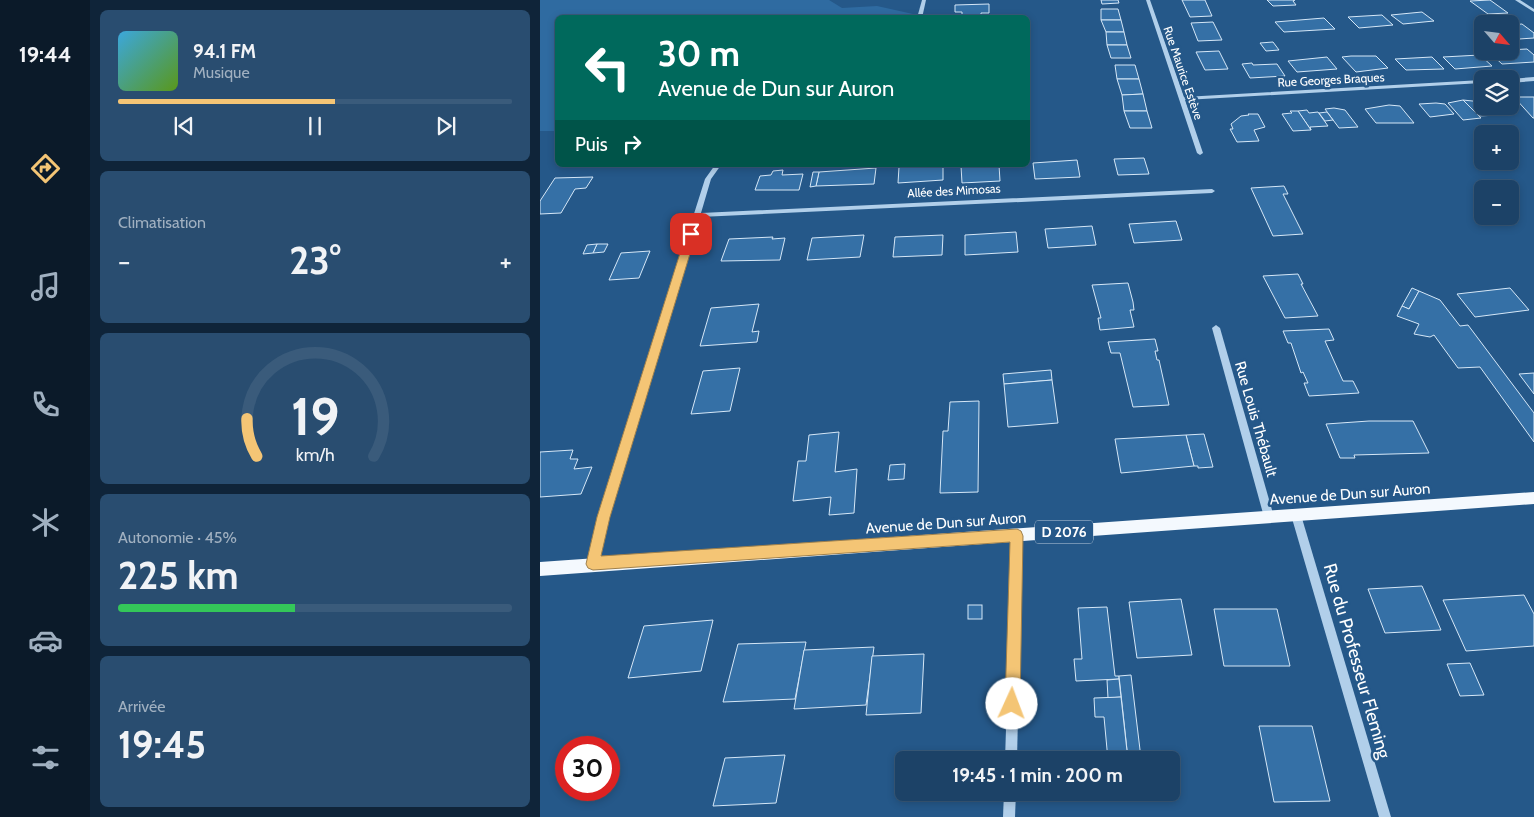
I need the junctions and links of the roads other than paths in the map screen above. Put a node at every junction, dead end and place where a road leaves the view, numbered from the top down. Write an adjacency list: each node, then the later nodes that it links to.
1 (924, 0): 5 (street)
2 (1148, 0): 9 (street, Rue Maurice Estève)
3 (1517, 0): 4 (street)
4 (1534, 12)
5 (920, 15)
6 (1534, 79): 7 (street)
7 (1519, 80)
8 (1474, 82): 9 (street, Rue Georges Braques)
9 (1181, 99): 10 (street, Rue Maurice Estève)
10 (1200, 153)
11 (717, 167): 13 (street)
12 (1212, 190): 13 (street, Allée des Mimosas)
13 (697, 215): 19 (street)
14 (1216, 328): 17 (street, Rue Louis Thébault)
15 (1534, 498): 16 (main road, Avenue de Dun sur Auron / D 2076)
16 (1296, 515): 17 (main road, Avenue de Dun sur Auron / D 2076); 24 (street, Rue du Professeur Fleming)
17 (1269, 517): 18 (main road, Avenue de Dun sur Auron / D 2076)
18 (1017, 536): 19 (main road, Avenue de Dun sur Auron / D 2076); 21 (street)
19 (593, 564): 20 (main road, Avenue de Dun sur Auron / D 2076)
20 (540, 569)
21 (1011, 751)
22 (1010, 801): 23 (street)
23 (1009, 817)
24 (1385, 817)

